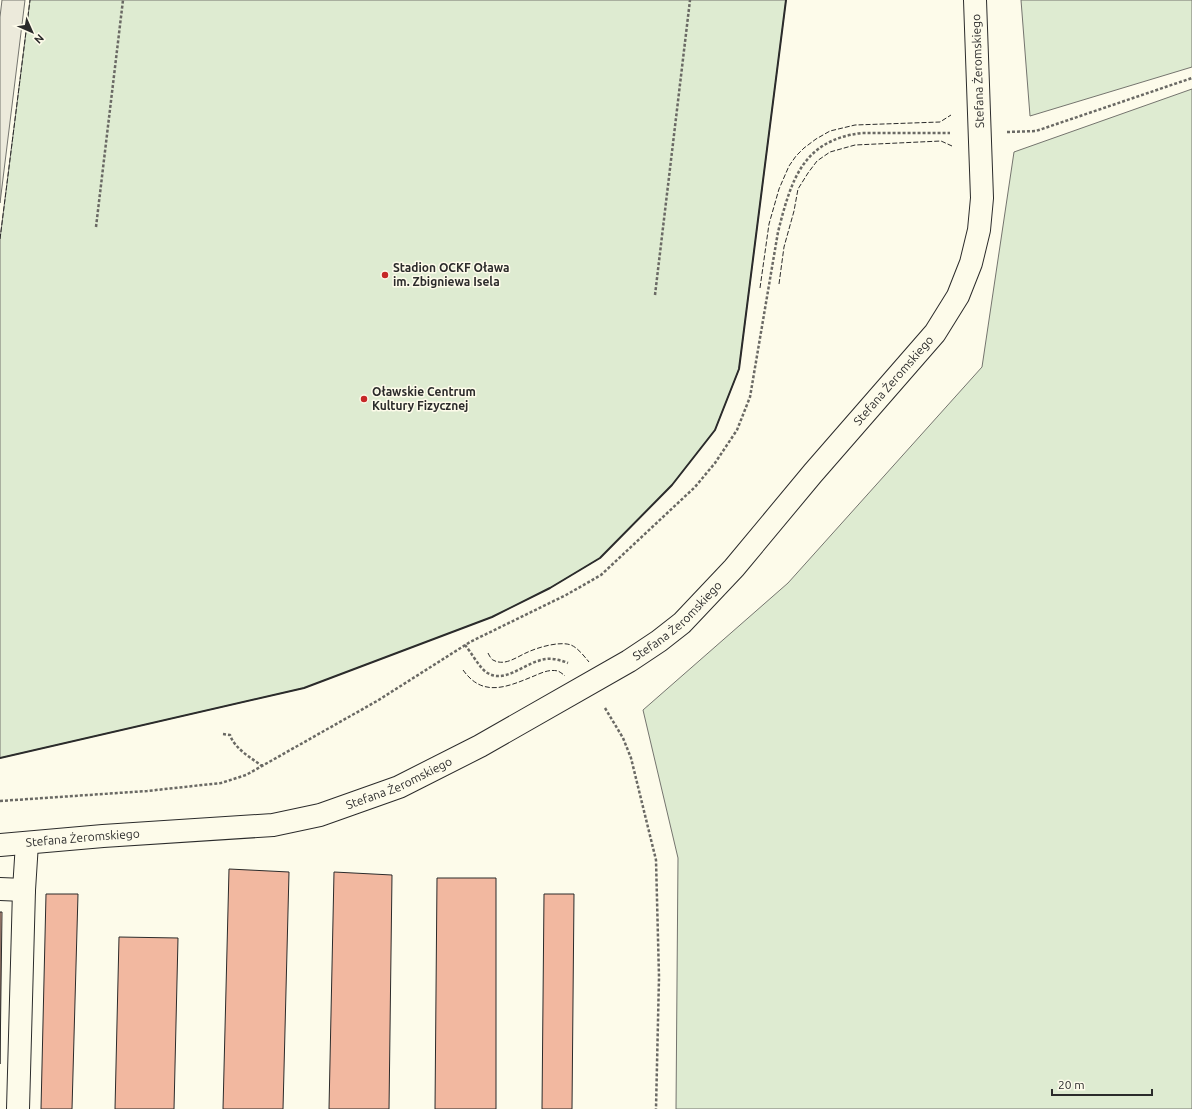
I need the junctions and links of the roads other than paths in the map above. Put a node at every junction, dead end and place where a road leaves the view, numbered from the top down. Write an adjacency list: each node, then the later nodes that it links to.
1 (975, 0): 2 (street, Stefana Żeromskiego)
2 (27, 844): 3 (street, Stefana Żeromskiego); 5 (street)
3 (0, 845)
4 (0, 889): 5 (street)
5 (24, 890): 6 (street)
6 (18, 1109)

